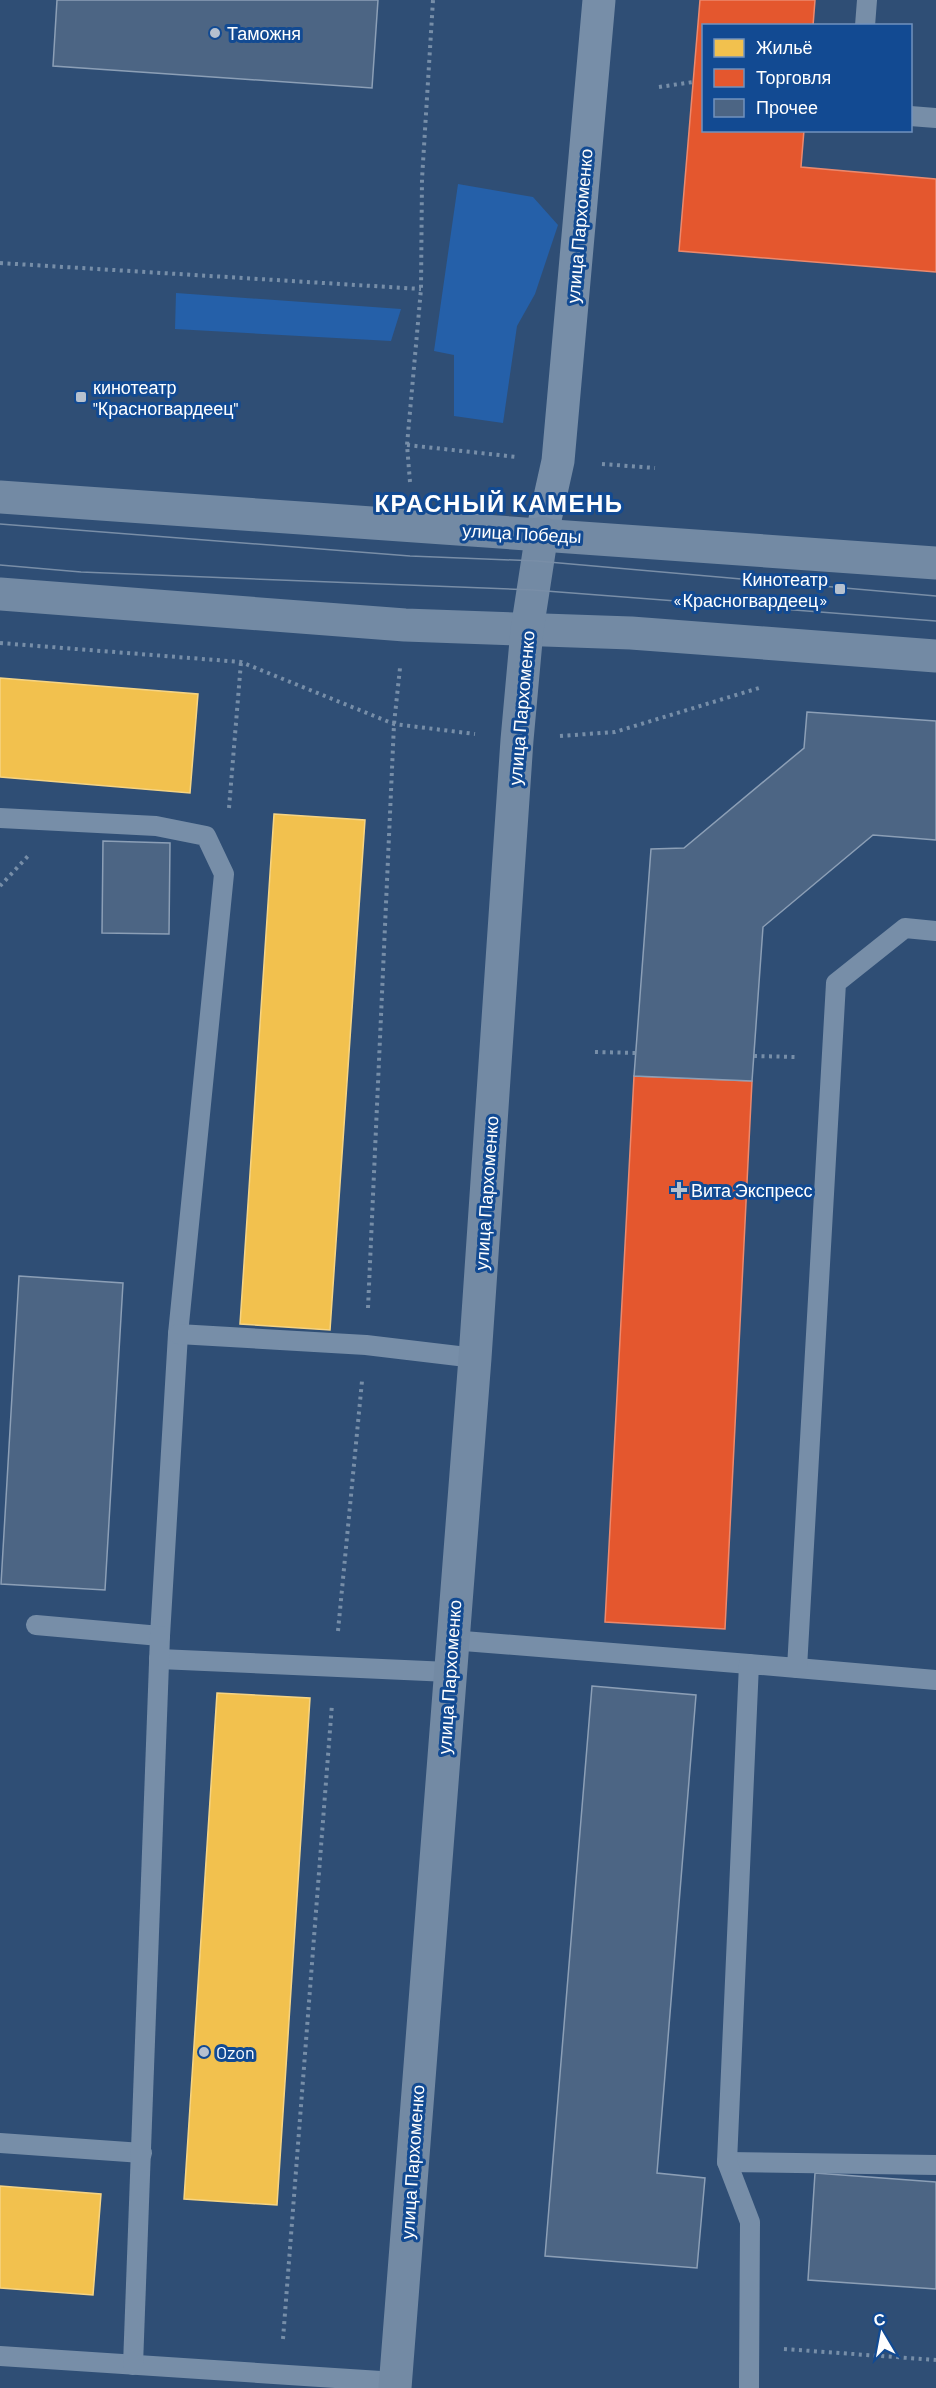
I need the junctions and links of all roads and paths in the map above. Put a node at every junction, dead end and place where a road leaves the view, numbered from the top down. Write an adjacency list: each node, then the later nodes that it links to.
1 (433, 0): 10 (path)
2 (599, 0): 13 (street, улица Пархоменко)
3 (867, 0): 4 (lane)
4 (865, 24)
5 (693, 82): 6 (path)
6 (659, 87)
7 (912, 116): 8 (lane)
8 (936, 118)
9 (0, 263): 10 (path)
10 (421, 290): 12 (path)
11 (0, 497): 12 (main road, улица Победы)
12 (413, 527): 13 (main road, улица Победы)
13 (542, 533): 14 (main road, улица Победы); 17 (main road, улица Пархоменко)
14 (936, 563)
15 (0, 594): 16 (main road)
16 (405, 625): 17 (main road); 22 (path)
17 (527, 630): 19 (main road); 23 (main road, улица Пархоменко)
18 (0, 643): 20 (path)
19 (936, 656)
20 (241, 662): 22 (path); 25 (path)
21 (770, 685): 23 (path)
22 (394, 724): 23 (path); 30 (path)
23 (517, 740): 31 (main road, улица Пархоменко)
24 (0, 818): 25 (lane)
25 (224, 874): 29 (lane)
26 (936, 931): 38 (lane)
27 (595, 1052): 28 (path)
28 (636, 1053)
29 (178, 1334): 30 (lane); 33 (lane)
30 (366, 1345): 31 (lane); 37 (path)
31 (475, 1358): 34 (main road, улица Пархоменко)
32 (36, 1625): 33 (lane)
33 (160, 1636): 35 (lane)
34 (450, 1656): 36 (lane); 37 (lane); 49 (main road, улица Пархоменко)
35 (159, 1659): 37 (lane); 41 (lane)
36 (749, 1664): 38 (lane); 42 (lane)
37 (335, 1665): 48 (path)
38 (797, 1668): 39 (lane)
39 (936, 1680)
40 (0, 2143): 41 (lane)
41 (142, 2153): 47 (lane)
42 (728, 2162): 43 (lane); 44 (lane)
43 (936, 2165)
44 (751, 2347): 46 (path); 50 (lane)
45 (0, 2356): 47 (lane)
46 (936, 2360)
47 (133, 2365): 48 (lane)
48 (280, 2374): 49 (lane)
49 (396, 2385)
50 (749, 2388)

